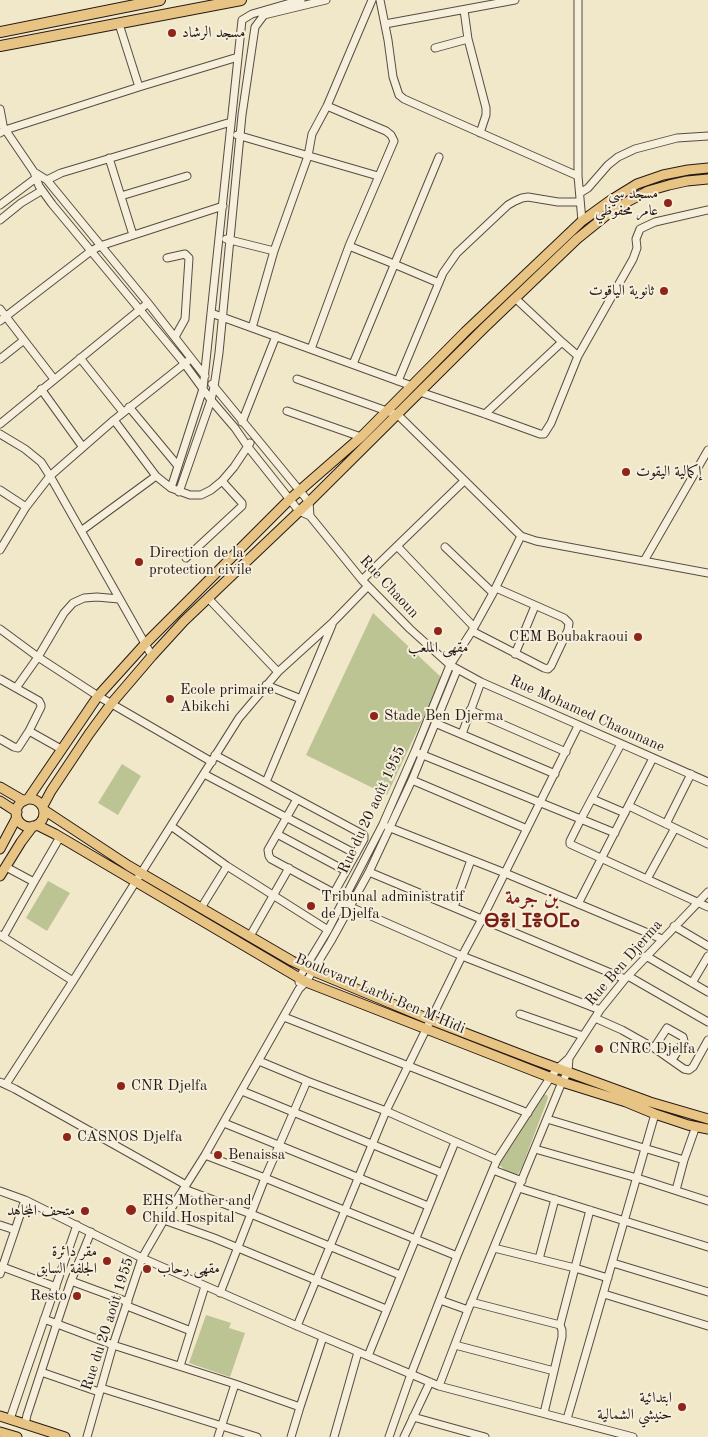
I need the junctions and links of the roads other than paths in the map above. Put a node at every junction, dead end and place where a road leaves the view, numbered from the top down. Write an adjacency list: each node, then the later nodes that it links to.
1 (160, 0): 12 (highway)
2 (241, 0): 10 (highway)
3 (302, 0): 16 (street)
4 (326, 0): 24 (street)
5 (372, 0): 18 (street)
6 (380, 0): 11 (street)
7 (515, 0): 9 (street)
8 (578, 0): 33 (street)
9 (464, 10): 11 (street); 13 (street)
10 (119, 24): 14 (highway); 17 (street)
11 (385, 24): 23 (street)
12 (0, 32)
13 (468, 39): 15 (street); 23 (street)
14 (0, 46)
15 (435, 48)
16 (238, 56): 17 (street); 20 (street)
17 (138, 87): 21 (street)
18 (327, 106): 26 (street); 32 (street)
19 (0, 109): 21 (street)
20 (232, 122): 22 (street); 28 (street)
21 (2, 128): 30 (street)
22 (230, 133): 24 (street); 41 (street)
23 (480, 133): 33 (street)
24 (240, 136): 26 (street); 47 (street)
25 (708, 136): 37 (street)
26 (308, 156): 32 (street); 51 (street)
27 (439, 157): 53 (street)
28 (109, 158): 34 (street); 38 (street)
29 (708, 168): 44 (main road)
30 (35, 175): 34 (street); 36 (street); 40 (street)
31 (187, 176): 38 (street)
32 (378, 176): 49 (street)
33 (578, 176): 37 (street)
34 (46, 180): 48 (street)
35 (708, 180): 55 (main road)
36 (41, 190): 43 (street); 50 (street)
37 (580, 193): 39 (street)
38 (121, 196): 45 (street)
39 (580, 202): 44 (street); 54 (street)
40 (0, 205)
41 (222, 206): 45 (street); 46 (street)
42 (708, 210): 68 (street)
43 (0, 220)
44 (582, 221): 78 (main road)
45 (133, 235): 48 (street)
46 (219, 237): 47 (street); 59 (street)
47 (230, 240): 51 (street); 60 (street)
48 (100, 246): 50 (street); 56 (street)
49 (349, 246): 53 (street); 67 (street)
50 (91, 251): 58 (street); 61 (street)
51 (274, 251): 62 (street)
52 (167, 258): 64 (street)
53 (394, 264): 54 (street); 73 (street)
54 (438, 283): 77 (street)
55 (515, 298): 66 (street); 82 (main road)
56 (148, 303): 58 (street); 64 (street)
57 (0, 309): 61 (street)
58 (141, 310): 69 (street); 72 (street)
59 (211, 313): 60 (street); 74 (street)
60 (223, 317): 62 (street); 79 (street)
61 (3, 319): 65 (street)
62 (252, 328): 63 (street)
63 (276, 336): 67 (street); 90 (street)
64 (175, 337): 70 (street)
65 (24, 340): 71 (street); 75 (street)
66 (562, 342): 68 (street); 88 (street)
67 (311, 349): 73 (street)
68 (578, 356): 88 (street)
69 (80, 358): 75 (street); 84 (street)
70 (192, 358): 72 (street); 74 (street)
71 (0, 359)
72 (184, 364): 80 (street); 84 (street)
73 (353, 364): 77 (street)
74 (205, 375): 79 (street); 80 (street)
75 (54, 379): 81 (street)
76 (297, 379): 86 (street)
77 (398, 381): 78 (street)
78 (412, 386): 86 (main road)
79 (214, 387): 83 (street); 90 (street)
80 (203, 389): 83 (street); 98 (street)
81 (41, 390): 91 (street); 95 (street)
82 (420, 392): 87 (main road); 88 (street)
83 (211, 400): 96 (street); 106 (street)
84 (126, 410): 89 (street); 98 (street)
85 (287, 411): 94 (street)
86 (387, 411): 87 (street); 94 (main road)
87 (398, 414): 102 (street); 108 (main road)
88 (485, 414)
89 (114, 420): 95 (street); 100 (street)
90 (242, 422): 93 (street)
91 (0, 424)
92 (0, 434): 99 (street)
93 (255, 436): 96 (street); 105 (street)
94 (361, 437): 105 (main road)
95 (82, 446): 99 (street)
96 (248, 447): 101 (street); 107 (street)
97 (708, 450): 118 (street)
98 (178, 466): 103 (street)
99 (50, 476): 109 (street); 112 (street)
100 (156, 476): 103 (street); 112 (street)
101 (222, 481): 106 (street); 117 (street)
102 (464, 481): 113 (street); 114 (street)
103 (171, 488): 106 (street)
104 (0, 490): 109 (street)
105 (300, 491): 107 (main road); 108 (street)
106 (179, 492)
107 (290, 499): 110 (street); 129 (main road)
108 (309, 502): 110 (main road); 111 (street)
109 (26, 507): 116 (street)
110 (299, 511): 111 (street, Rue Chaoun); 123 (main road)
111 (310, 516): 120 (street, Rue Chaoun)
112 (81, 531): 124 (street)
113 (521, 536): 118 (street); 122 (street)
114 (396, 546): 120 (street); 128 (street)
115 (445, 547): 122 (street)
116 (0, 550)
117 (186, 558)
118 (644, 561): 119 (street)
119 (708, 573)
120 (362, 580): 121 (street, Rue Chaoun)
121 (368, 586): 126 (street); 133 (street, Rue Chaoun)
122 (494, 590): 125 (street); 128 (street)
123 (208, 598): 131 (main road); 134 (street)
124 (119, 599): 129 (street); 132 (street)
125 (536, 606): 130 (street); 130 (street)
126 (333, 622): 134 (street); 140 (street)
127 (0, 629): 132 (street)
128 (473, 629): 130 (street); 133 (street)
129 (145, 644): 131 (street); 139 (main road)
130 (515, 654)
131 (152, 656): 141 (main road)
132 (38, 658): 138 (street); 139 (street)
133 (453, 668): 136 (street, Rue Mohamed Chaounane); 143 (street, Rue du 20 août 1955); 151 (street, Rue du 20 août 1955)
134 (278, 672): 137 (street)
135 (0, 679): 138 (street)
136 (481, 682): 142 (street); 144 (street, Rue Mohamed Chaounane)
137 (266, 685): 140 (street); 152 (street)
138 (16, 688): 145 (street)
139 (98, 696): 141 (street); 149 (main road)
140 (301, 699): 158 (street)
141 (111, 704): 152 (street); 167 (main road)
142 (470, 710): 146 (street); 150 (street)
143 (435, 723): 146 (street); 151 (street, Rue du 20 août 1955)
144 (578, 726): 148 (street, Rue Mohamed Chaounane); 150 (street)
145 (29, 731): 147 (street); 149 (street)
146 (462, 734): 155 (street)
147 (0, 739)
148 (621, 744): 153 (street, Rue Mohamed Chaounane); 162 (street)
149 (61, 749): 163 (main road)
150 (566, 752): 155 (street)
151 (419, 753): 157 (street, Rue du 20 août 1955); 165 (street); 172 (street, Rue du 20 août 1955)
152 (214, 758): 154 (street); 158 (street)
153 (652, 758): 156 (street, Rue Mohamed Chaounane); 166 (street)
154 (204, 774): 170 (street); 175 (street)
155 (555, 774): 165 (street)
156 (691, 774): 159 (street, Rue Mohamed Chaounane); 173 (street)
157 (412, 780): 176 (street, Rue du 20 août 1955); 177 (street)
158 (266, 782): 161 (street)
159 (708, 782)
160 (0, 787): 163 (main road)
161 (296, 799): 170 (street); 184 (street)
162 (592, 799): 168 (street); 171 (street)
163 (26, 800): 167 (main road); 169 (main road)
164 (0, 801): 169 (main road)
165 (541, 802): 171 (street); 177 (street)
166 (629, 806): 168 (street); 173 (street)
167 (43, 808): 174 (main road); 192 (main road)
168 (625, 813): 179 (street)
169 (17, 815): 174 (main road); 183 (main road)
170 (287, 817): 180 (street); 184 (street)
171 (581, 819): 179 (street); 185 (street)
172 (383, 824): 176 (street); 201 (street, Rue du 20 août 1955)
173 (666, 824): 178 (street)
174 (35, 826): 181 (main road, Boulevard Larbi Ben M'Hidi); 188 (main road)
175 (171, 826): 187 (street); 192 (street)
176 (390, 828): 186 (street); 191 (street, Rue du 20 août 1955)
177 (526, 828): 193 (street)
178 (675, 828): 182 (street); 195 (street)
179 (615, 833): 185 (street)
180 (277, 834): 189 (street); 190 (street)
181 (60, 837): 196 (street); 197 (main road, Boulevard Larbi Ben M'Hidi)
182 (708, 844)
183 (0, 849)
184 (356, 854): 190 (street)
185 (602, 858): 195 (street); 203 (street)
186 (471, 860): 193 (street); 205 (street)
187 (227, 866): 200 (street); 207 (street)
188 (6, 867): 194 (main road); 196 (street)
189 (289, 868): 199 (street); 200 (street)
190 (346, 871): 199 (street)
191 (369, 872): 204 (street, Rue du 20 août 1955); 205 (street)
192 (141, 873): 197 (street); 207 (main road)
193 (505, 873): 203 (street); 208 (street)
194 (0, 876)
195 (647, 879): 202 (street)
196 (34, 882): 211 (street)
197 (136, 882): 220 (main road, Boulevard Larbi Ben M'Hidi); 221 (street)
198 (708, 892): 202 (street, Rue Ben Djerma)
199 (334, 893): 201 (street)
200 (274, 896): 210 (street); 212 (street)
201 (343, 901): 204 (street); 210 (street, Rue du 20 août 1955)
202 (699, 902): 206 (street); 209 (street, Rue Ben Djerma)
203 (578, 904): 213 (street)
204 (350, 907): 215 (street); 218 (street, Rue du 20 août 1955)
205 (454, 907): 208 (street)
206 (708, 907)
207 (201, 908): 212 (main road)
208 (482, 919): 215 (street); 219 (street)
209 (674, 926): 213 (street, Rue Ben Djerma); 214 (street)
210 (328, 930): 218 (street, Rue du 20 août 1955)
211 (1, 936): 221 (street)
212 (250, 936): 218 (main road)
213 (662, 939): 216 (street, Rue Ben Djerma)
214 (708, 946)
215 (462, 956): 224 (street); 228 (street)
216 (646, 956): 219 (street, Rue Ben Djerma); 222 (street)
217 (708, 956): 222 (street)
218 (309, 969): 220 (street, Rue du 20 août 1955); 228 (main road)
219 (627, 977): 224 (street, Rue Ben Djerma); 229 (street)
220 (303, 980): 226 (street, Rue du 20 août 1955); 230 (main road, Boulevard Larbi Ben M'Hidi)
221 (74, 981): 243 (street)
222 (692, 983): 223 (street)
223 (708, 992)
224 (600, 1010): 227 (street, Rue Ben Djerma)
225 (520, 1014): 231 (street)
226 (284, 1016): 235 (street, Rue du 20 août 1955); 237 (street)
227 (595, 1018): 231 (street, Rue Ben Djerma); 233 (street)
228 (431, 1020): 230 (street); 238 (main road)
229 (708, 1022)
230 (426, 1029): 237 (street); 240 (main road, Boulevard Larbi Ben M'Hidi)
231 (583, 1036): 234 (street, Rue Ben Djerma)
232 (708, 1040): 236 (street)
233 (654, 1048): 236 (street); 236 (street)
234 (569, 1058): 238 (street, Rue Ben Djerma); 239 (street, Rue Ben Djerma)
235 (259, 1060): 241 (street); 244 (street, Rue du 20 août 1955)
236 (672, 1060)
237 (408, 1065): 245 (street); 247 (street)
238 (558, 1068): 239 (main road); 240 (street, Rue Ben Djerma)
239 (568, 1072): 242 (street); 250 (main road)
240 (550, 1078): 242 (main road, Boulevard Larbi Ben M'Hidi); 247 (street, Rue Ben Djerma)
241 (307, 1080): 245 (street); 246 (street)
242 (562, 1082): 248 (main road, Boulevard Larbi Ben M'Hidi); 249 (street)
243 (3, 1083): 268 (street)
244 (242, 1091): 246 (street); 251 (street, Rue du 20 août 1955)
245 (386, 1111): 254 (street); 255 (street)
246 (294, 1112): 255 (street); 256 (street)
247 (528, 1113): 260 (street, Rue Ben Djerma)
248 (655, 1114): 252 (main road, Boulevard Larbi Ben M'Hidi); 257 (street)
249 (547, 1119): 257 (street); 258 (street)
250 (708, 1119)
251 (224, 1123): 256 (street); 259 (street, Rue du 20 août 1955)
252 (696, 1126): 253 (main road, Boulevard Larbi Ben M'Hidi); 261 (street)
253 (708, 1129)
254 (455, 1142): 260 (street); 263 (street)
255 (372, 1144): 263 (street); 264 (street)
256 (279, 1146): 264 (street); 265 (street)
257 (645, 1148): 261 (street); 266 (street)
258 (535, 1149): 266 (street); 267 (street)
259 (206, 1155): 265 (street); 268 (street, Rue du 20 août 1955)
260 (497, 1160): 262 (street, Rue Ben Djerma)
261 (684, 1160): 269 (street)
262 (492, 1170): 267 (street); 289 (street, Rue Ben Djerma)
263 (442, 1173): 274 (street)
264 (358, 1177): 274 (street); 276 (street)
265 (265, 1178): 276 (street); 277 (street)
266 (637, 1178): 269 (street); 279 (street)
267 (521, 1185): 271 (street); 288 (street)
268 (185, 1187): 277 (street); 278 (street, Rue du 20 août 1955)
269 (676, 1190): 273 (street)
270 (0, 1191): 272 (street)
271 (555, 1199): 275 (street); 291 (street)
272 (25, 1200): 281 (street); 282 (street)
273 (708, 1201)
274 (428, 1206): 284 (street)
275 (590, 1210): 279 (street); 293 (street)
276 (345, 1211): 284 (street); 285 (street)
277 (251, 1214): 285 (street); 287 (street)
278 (164, 1220): 287 (street); 290 (street, Rue du 20 août 1955)
279 (625, 1221): 286 (street); 292 (street)
280 (0, 1225): 282 (street)
281 (77, 1225): 283 (street); 300 (street)
282 (15, 1230): 294 (street)
283 (91, 1232): 290 (street); 298 (street)
284 (415, 1239): 289 (street); 295 (street)
285 (330, 1247): 295 (street); 297 (street)
286 (708, 1247)
287 (238, 1248): 297 (street); 301 (street)
288 (494, 1248): 291 (street); 305 (street)
289 (456, 1256): 304 (street, Rue Ben Djerma)
290 (142, 1258): 299 (street); 306 (street, Rue du 20 août 1955)
291 (539, 1259): 293 (street)
292 (613, 1263): 296 (street); 302 (street)
293 (576, 1268): 296 (street); 311 (street)
294 (1, 1269): 300 (street)
295 (400, 1275): 307 (street)
296 (608, 1278): 303 (street)
297 (316, 1280): 307 (street); 312 (street)
298 (71, 1281): 306 (street); 310 (street)
299 (205, 1286): 301 (street); 314 (street)
300 (56, 1287): 309 (street)
301 (220, 1292): 312 (street)
302 (708, 1292)
303 (604, 1294): 313 (street); 333 (street)
304 (440, 1300): 308 (street); 323 (street, Rue Ben Djerma)
305 (471, 1302): 308 (street); 311 (street)
306 (127, 1304): 314 (street); 316 (street, Rue du 20 août 1955)
307 (386, 1309): 319 (street)
308 (468, 1310): 317 (street)
309 (44, 1319): 310 (street); 332 (street)
310 (57, 1323): 316 (street); 322 (street)
311 (560, 1325): 321 (street)
312 (297, 1326): 315 (street)
313 (708, 1326)
314 (191, 1331): 320 (street)
315 (323, 1337): 318 (street); 328 (street)
316 (113, 1345): 320 (street); 327 (street, Rue du 20 août 1955)
317 (455, 1345): 321 (street); 326 (street)
318 (358, 1352): 319 (street); 343 (street)
319 (368, 1356): 323 (street)
320 (180, 1366): 325 (street)
321 (554, 1371): 329 (street)
322 (41, 1372): 327 (street); 334 (street)
323 (411, 1374): 324 (street); 344 (street, Rue Ben Djerma)
324 (430, 1382): 326 (street); 331 (street)
325 (235, 1384): 328 (street); 335 (street)
326 (439, 1386): 329 (street)
327 (100, 1390): 335 (street); 339 (street, Rue du 20 août 1955)
328 (300, 1407): 342 (street)
329 (544, 1413): 333 (street)
330 (0, 1416): 332 (main road)
331 (413, 1417): 345 (street); 346 (street)
332 (10, 1419): 334 (main road)
333 (567, 1419): 347 (street)
334 (26, 1424): 338 (main road)
335 (222, 1426): 340 (street); 341 (street)
336 (0, 1432): 337 (main road)
337 (17, 1437)
338 (65, 1437)
339 (87, 1437)
340 (218, 1437)
341 (257, 1437)
342 (291, 1437)
343 (334, 1437)
344 (389, 1437)
345 (404, 1437)
346 (486, 1437)
347 (633, 1437)

